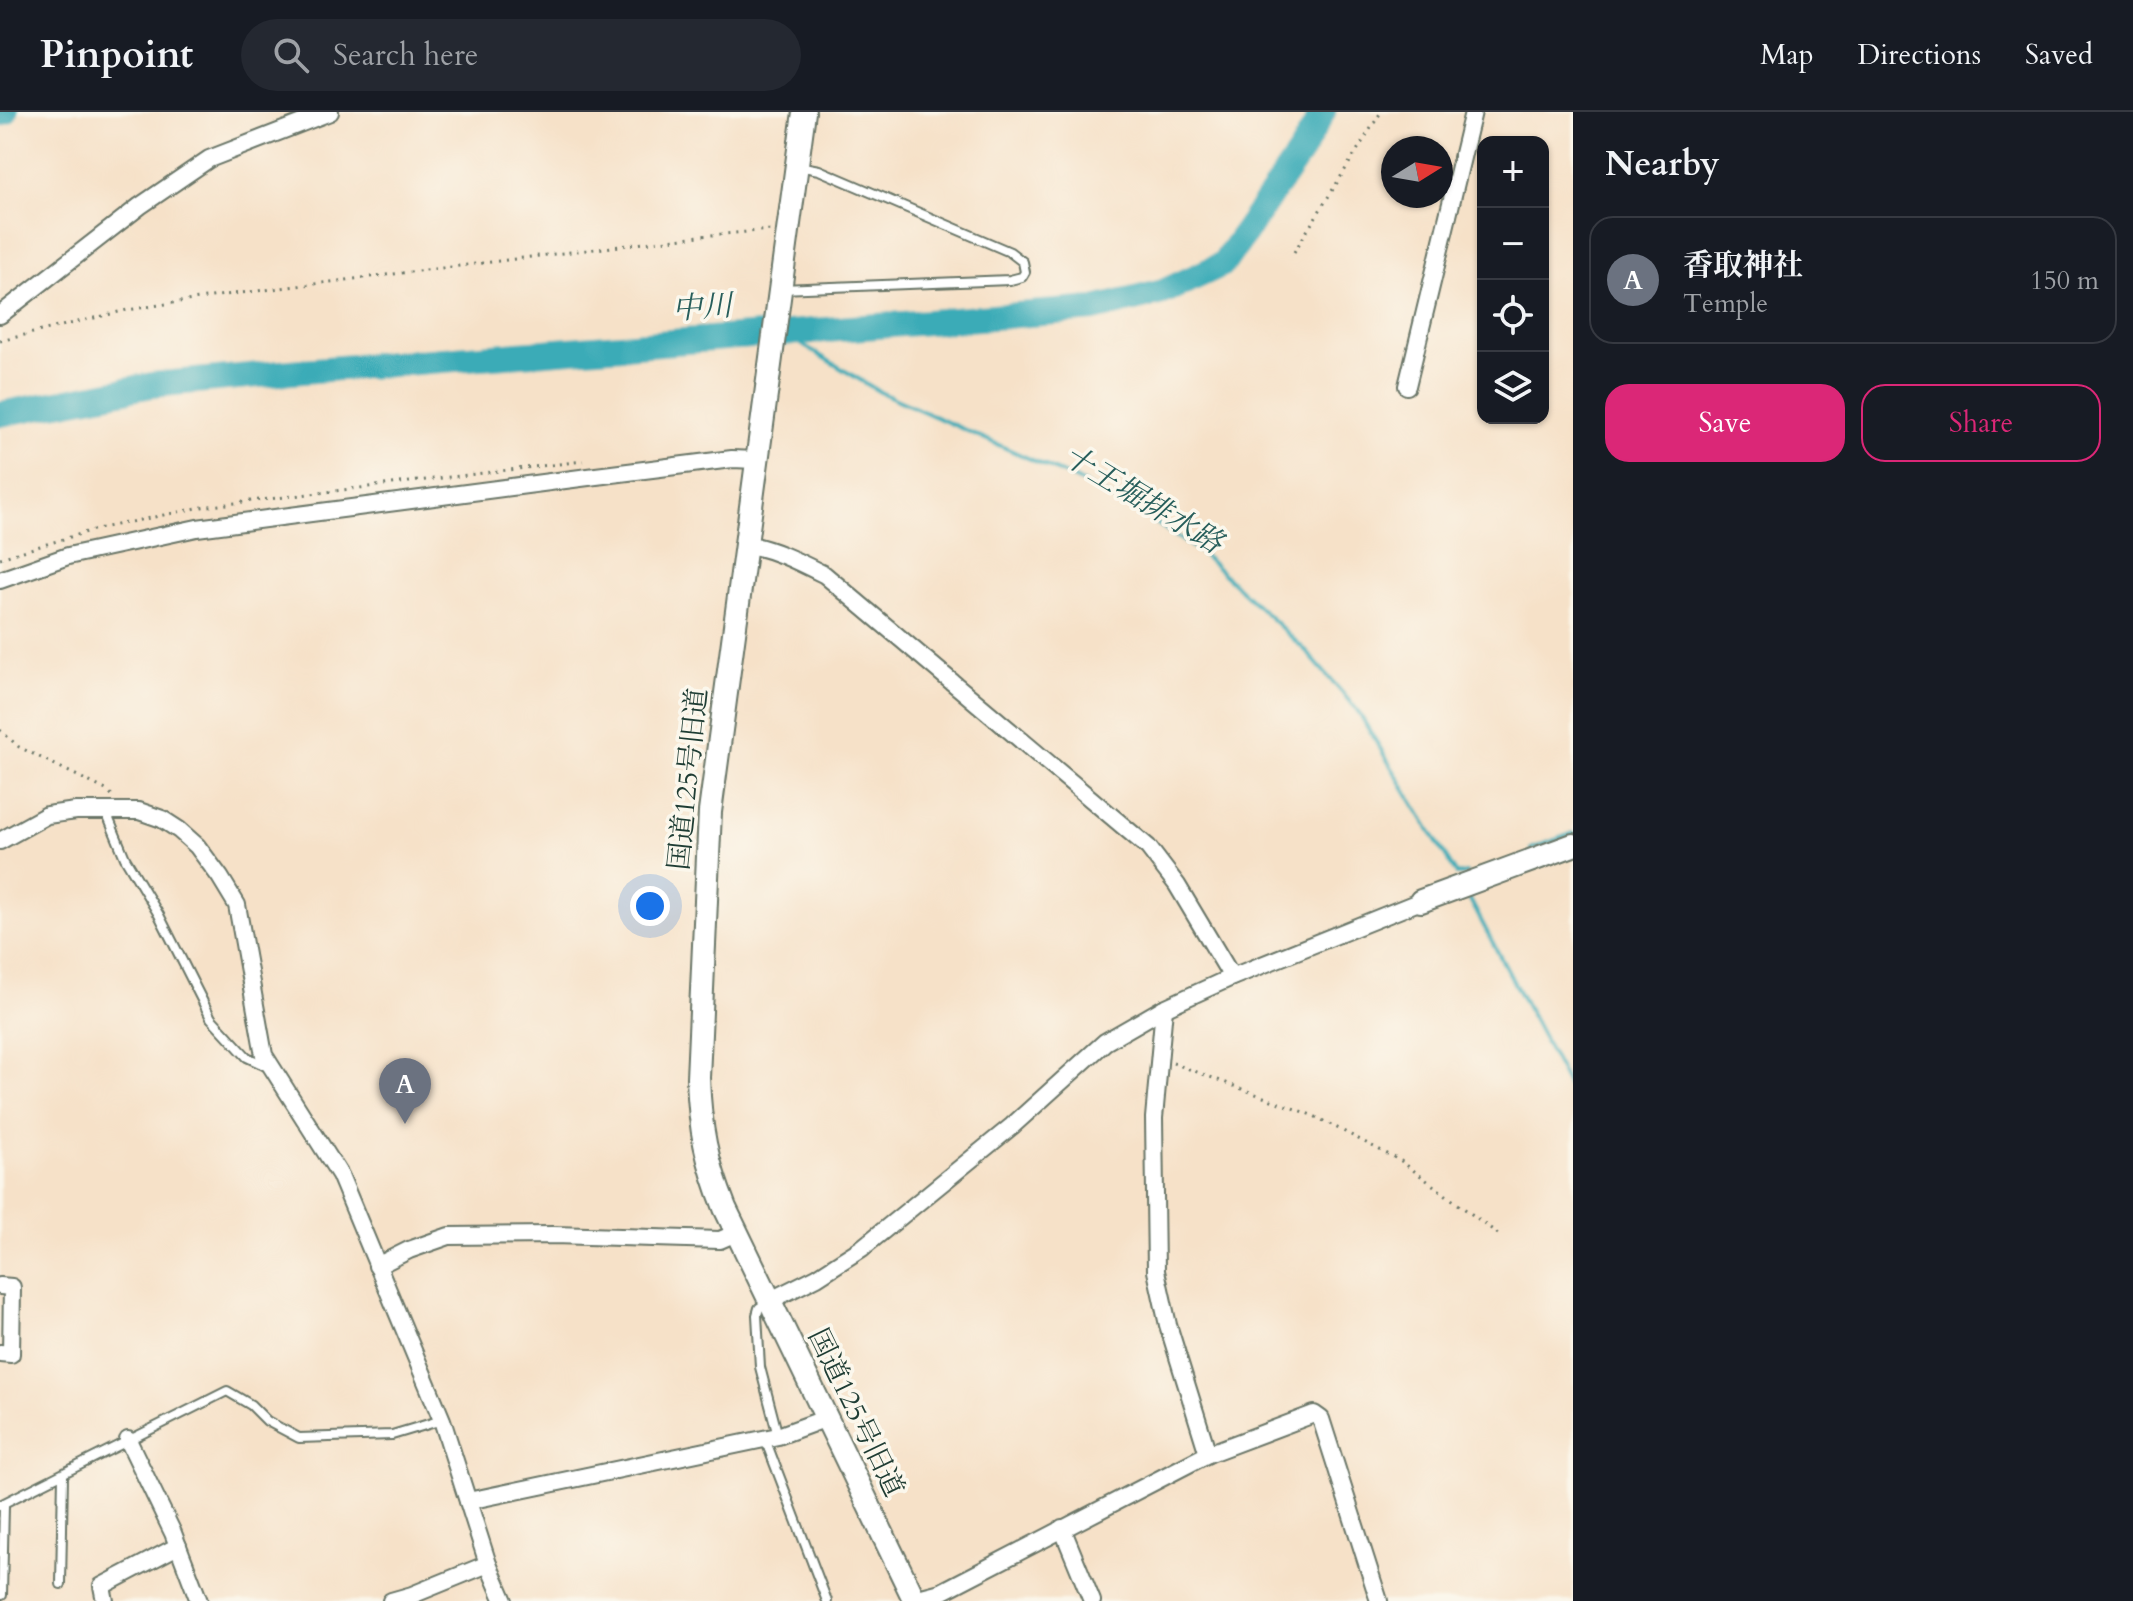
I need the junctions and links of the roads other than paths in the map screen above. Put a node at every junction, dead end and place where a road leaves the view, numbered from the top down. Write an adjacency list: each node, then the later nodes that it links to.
1 (330, 112): 6 (street)
2 (1473, 112): 7 (street)
3 (802, 113): 4 (street, 国道125号旧道)
4 (797, 165): 5 (street, 国道125号旧道); 5 (lane)
5 (780, 293): 8 (street, 国道125号旧道)
6 (0, 315)
7 (1407, 386)
8 (756, 460): 9 (street, 国道125号旧道); 10 (street)
9 (745, 544): 15 (street); 18 (street, 国道125号旧道)
10 (0, 580)
11 (113, 811): 12 (street); 17 (lane); 17 (street)
12 (0, 841)
13 (1573, 845): 14 (street)
14 (1421, 901): 15 (street)
15 (1232, 977): 16 (street)
16 (1164, 1008): 21 (street); 27 (street)
17 (272, 1069): 19 (street)
18 (736, 1233): 19 (street); 21 (street, 国道125号旧道)
19 (377, 1266): 24 (street)
20 (0, 1286): 22 (street)
21 (769, 1301): 23 (street, 国道125号旧道); 25 (lane)
22 (0, 1353)
23 (827, 1418): 25 (street); 36 (street, 国道125号旧道)
24 (442, 1420): 26 (lane); 29 (street)
25 (771, 1437): 29 (street); 41 (lane)
26 (128, 1440): 28 (lane); 32 (street)
27 (1208, 1454): 31 (street); 43 (street)
28 (63, 1475): 30 (lane); 34 (lane)
29 (468, 1501): 33 (street)
30 (2, 1505): 35 (lane)
31 (1062, 1528): 36 (street); 42 (street)
32 (178, 1546): 37 (street); 38 (street)
33 (488, 1564): 39 (street); 40 (street)
34 (61, 1584)
35 (2, 1595)
36 (912, 1600)
37 (105, 1601)
38 (199, 1601)
39 (391, 1601)
40 (504, 1601)
41 (827, 1601)
42 (1092, 1601)
43 (1379, 1601)

